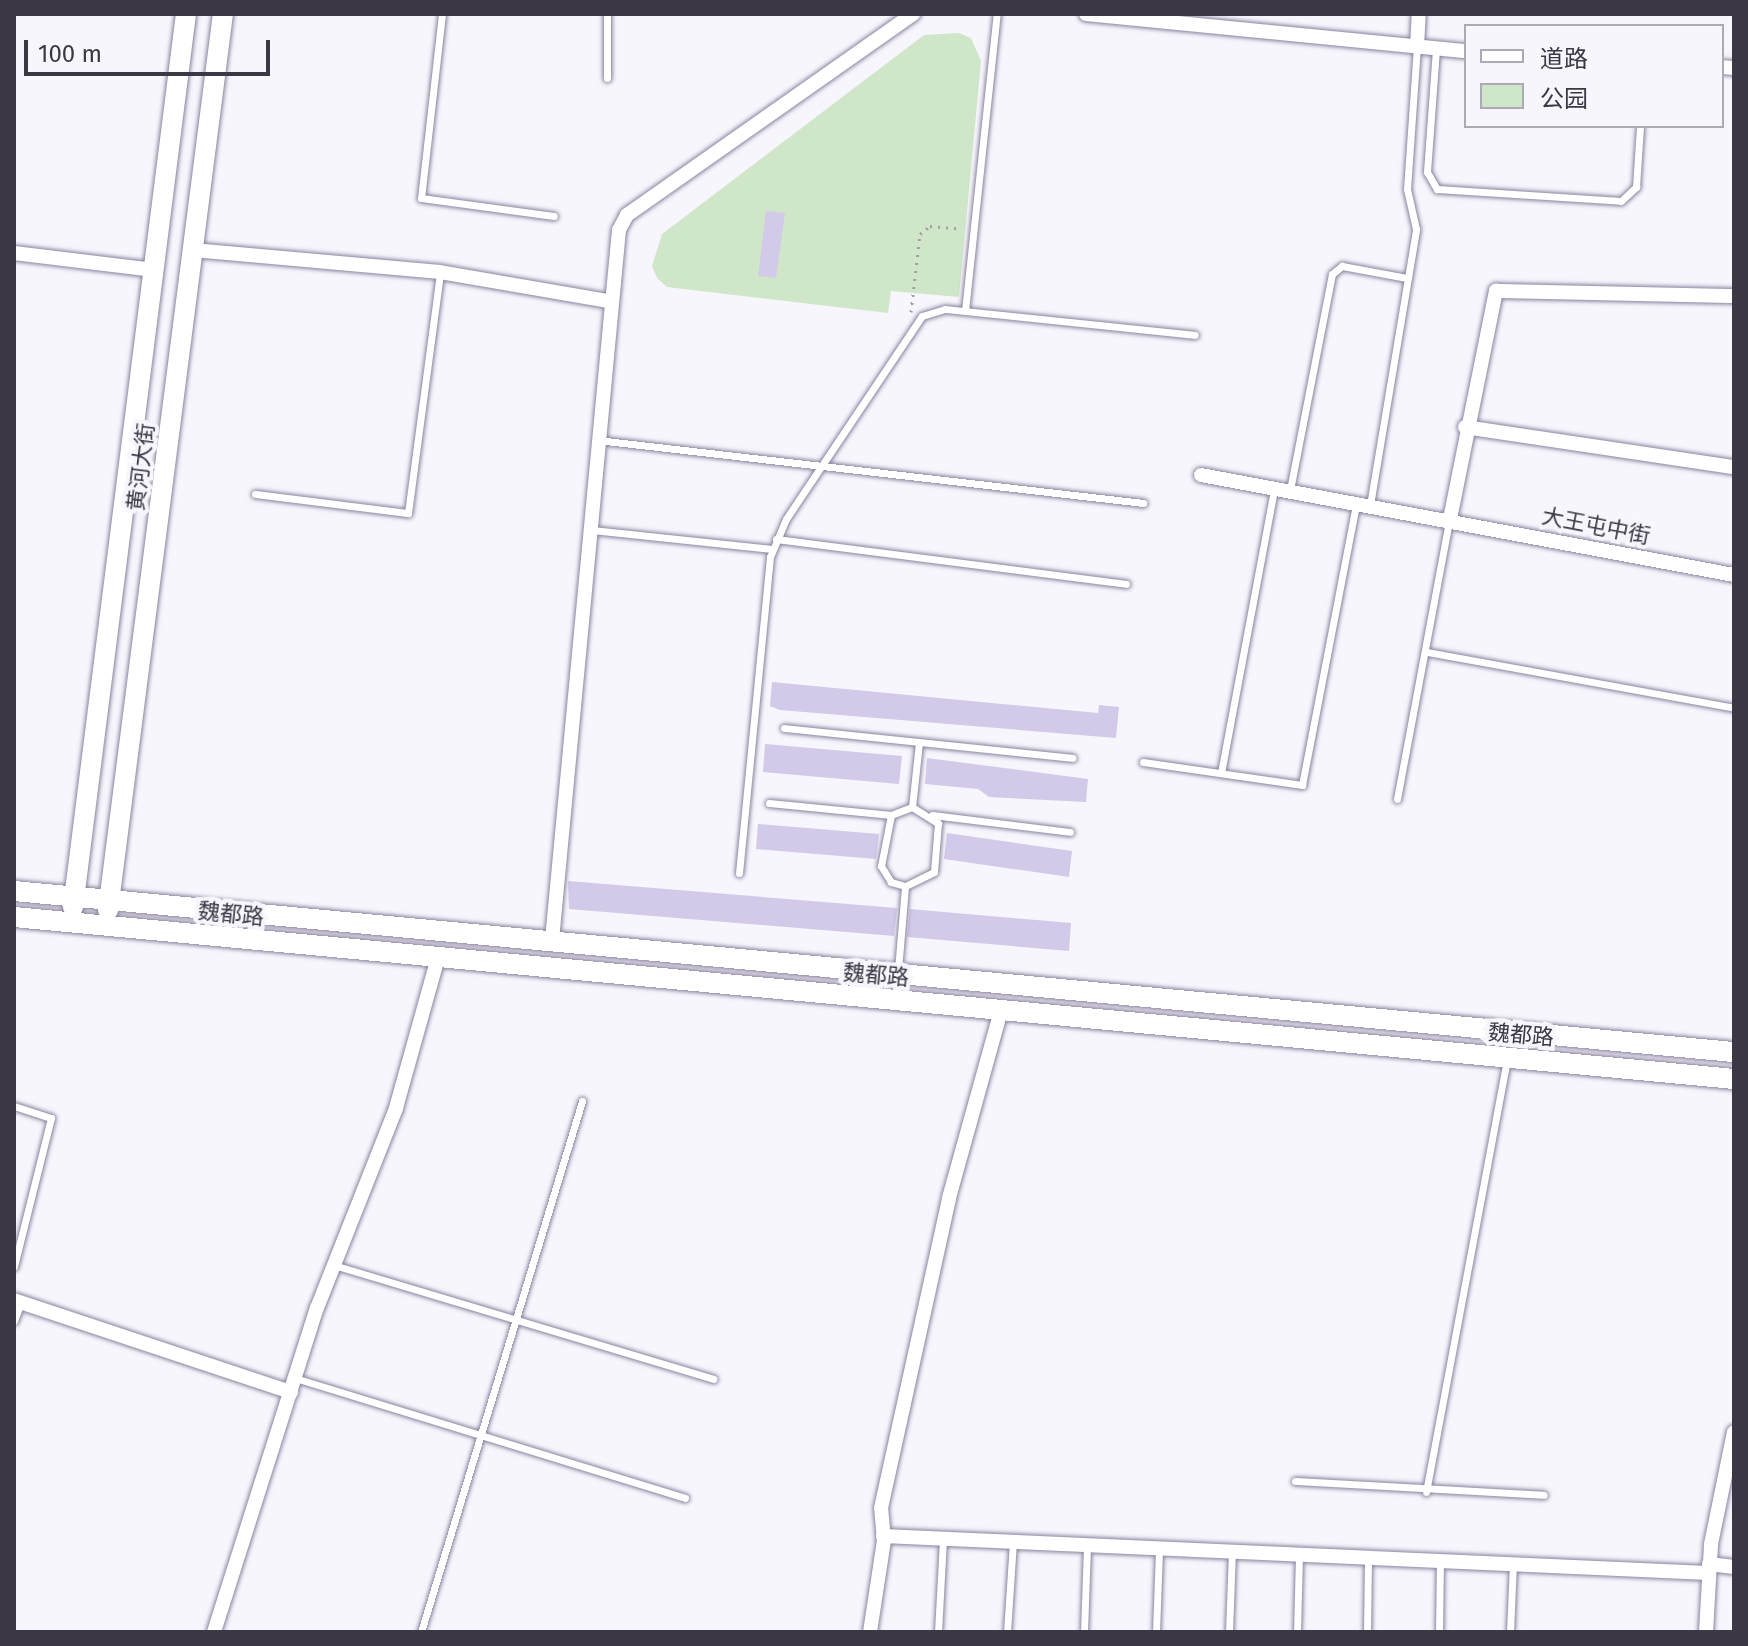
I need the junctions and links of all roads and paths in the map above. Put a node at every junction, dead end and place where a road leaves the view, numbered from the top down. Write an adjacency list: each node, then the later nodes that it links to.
1 (186, 14): 19 (main road, 黄河大街)
2 (223, 14): 17 (main road, 黄河大街)
3 (442, 14): 15 (lane)
4 (607, 14): 13 (lane)
5 (913, 14): 23 (street)
6 (997, 14): 16 (lane)
7 (1086, 14): 9 (street)
8 (1419, 14): 10 (street)
9 (1126, 16): 10 (street)
10 (1417, 47): 11 (street); 21 (lane)
11 (1436, 49): 12 (street); 14 (lane)
12 (1464, 51)
13 (607, 78)
14 (1640, 128)
15 (554, 216)
16 (974, 230): 24 (lane); 26 (path)
17 (193, 250): 20 (street); 60 (main road, 黄河大街)
18 (14, 253): 19 (street)
19 (154, 270): 59 (main road, 黄河大街)
20 (440, 272): 23 (street); 34 (lane)
21 (1407, 278): 33 (lane); 36 (lane)
22 (1734, 296): 27 (street)
23 (608, 301): 28 (street)
24 (965, 311): 25 (lane); 26 (lane)
25 (1195, 335)
26 (907, 340): 29 (lane)
27 (1465, 427): 30 (street); 37 (street)
28 (594, 440): 29 (lane); 38 (street)
29 (824, 466): 35 (lane); 39 (lane)
30 (1734, 467)
31 (1201, 475): 32 (street, 大王屯中街)
32 (1274, 488): 33 (street, 大王屯中街); 49 (lane)
33 (1290, 490): 36 (street, 大王屯中街)
34 (255, 494)
35 (1143, 503)
36 (1363, 504): 37 (street, 大王屯中街); 49 (lane)
37 (1450, 519): 41 (street, 大王屯中街); 43 (lane)
38 (586, 529): 40 (lane); 64 (street)
39 (776, 539): 40 (lane); 42 (lane)
40 (772, 549): 56 (lane)
41 (1734, 575)
42 (1126, 584)
43 (1427, 652): 44 (lane); 50 (lane)
44 (1734, 708)
45 (784, 728): 46 (lane)
46 (919, 743): 47 (lane); 52 (lane)
47 (1072, 758)
48 (1143, 762): 49 (lane)
49 (1221, 773)
50 (1397, 799)
51 (769, 803): 53 (lane)
52 (912, 807): 53 (lane); 54 (lane)
53 (891, 815): 57 (lane)
54 (932, 815): 55 (lane); 57 (lane)
55 (1070, 832)
56 (739, 873)
57 (905, 886): 66 (lane)
58 (14, 891): 59 (main road, 魏都路)
59 (75, 896): 60 (main road, 魏都路); 62 (main road, 黄河大街)
60 (109, 899): 63 (main road, 黄河大街); 64 (main road, 魏都路)
61 (14, 917): 62 (main road, 魏都路)
62 (70, 922): 63 (main road, 魏都路)
63 (106, 926): 65 (main road, 魏都路)
64 (552, 940): 66 (main road, 魏都路)
65 (438, 958): 67 (main road, 魏都路); 74 (street)
66 (897, 972): 68 (main road, 魏都路)
67 (1001, 1010): 69 (main road, 魏都路); 86 (street)
68 (1734, 1052)
69 (1508, 1057): 70 (main road, 魏都路); 83 (lane)
70 (1734, 1079)
71 (582, 1101): 76 (lane)
72 (14, 1106): 73 (lane)
73 (14, 1266)
74 (337, 1266): 76 (lane); 79 (street)
75 (17, 1301): 77 (lane); 79 (street)
76 (516, 1320): 78 (lane); 81 (lane)
77 (14, 1321)
78 (713, 1379)
79 (293, 1385): 81 (lane); 98 (street)
80 (1734, 1432): 97 (street)
81 (480, 1435): 85 (lane); 99 (lane)
82 (1295, 1481): 83 (lane)
83 (1426, 1492): 84 (lane)
84 (1544, 1495)
85 (685, 1498)
86 (883, 1536): 87 (street); 100 (street)
87 (943, 1539): 88 (street); 101 (lane)
88 (1013, 1542): 89 (street); 102 (lane)
89 (1087, 1545): 90 (street); 103 (lane)
90 (1159, 1549): 91 (street); 104 (lane)
91 (1232, 1552): 92 (street); 105 (lane)
92 (1299, 1554): 93 (street); 106 (lane)
93 (1368, 1556): 94 (street); 107 (lane)
94 (1440, 1558): 95 (street); 108 (lane)
95 (1513, 1564): 97 (street); 109 (lane)
96 (1734, 1567): 97 (street)
97 (1708, 1568): 110 (street)
98 (214, 1632)
99 (421, 1632)
100 (870, 1632)
101 (938, 1632)
102 (1007, 1632)
103 (1084, 1632)
104 (1156, 1632)
105 (1229, 1632)
106 (1297, 1632)
107 (1367, 1632)
108 (1439, 1632)
109 (1510, 1632)
110 (1706, 1632)

